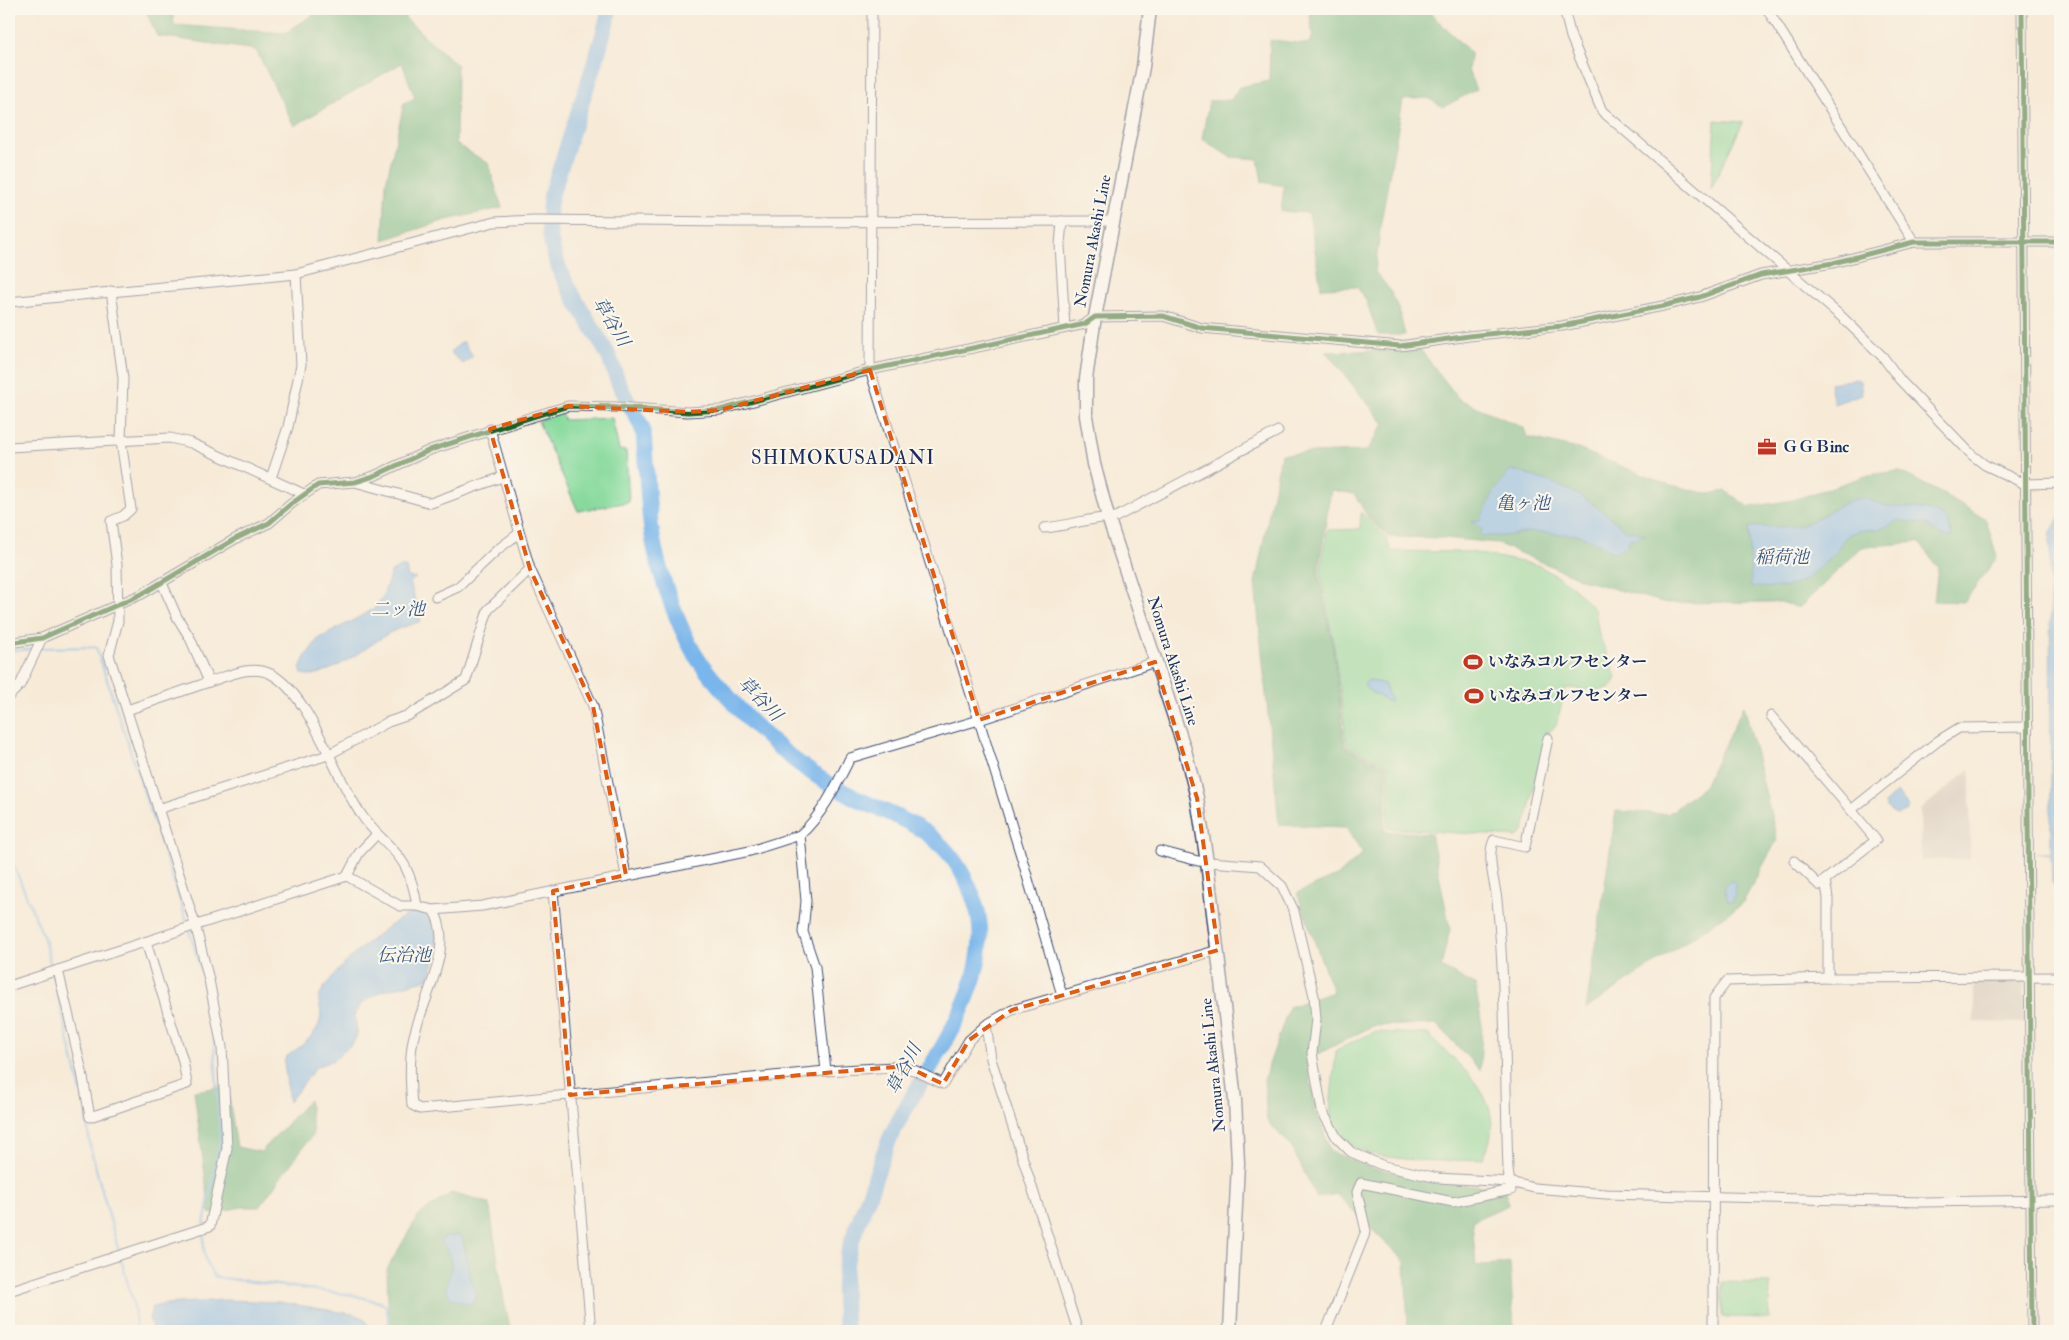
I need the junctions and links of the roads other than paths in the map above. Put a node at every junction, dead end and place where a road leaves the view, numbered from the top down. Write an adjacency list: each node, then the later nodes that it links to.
1 (872, 9): 6 (street)
2 (1150, 9): 8 (main road, Nomura Akashi Line)
3 (1564, 9): 12 (street)
4 (1767, 9): 9 (street)
5 (2022, 9): 10 (street)
6 (870, 221): 7 (street); 13 (street); 18 (street)
7 (1062, 221): 8 (street); 17 (street)
8 (1114, 221): 16 (main road, Nomura Akashi Line)
9 (1914, 242): 10 (street); 12 (street)
10 (2024, 242): 11 (street); 27 (street)
11 (2060, 242)
12 (1786, 270): 16 (street); 27 (street)
13 (296, 274): 14 (street); 24 (street)
14 (111, 291): 15 (street); 21 (street)
15 (9, 302)
16 (1095, 317): 17 (street); 29 (main road, Nomura Akashi Line)
17 (1065, 328): 18 (street)
18 (870, 370): 19 (street); 43 (street)
19 (490, 429): 23 (street); 25 (street)
20 (1278, 431): 29 (street)
21 (121, 441): 22 (street); 24 (street); 35 (street)
22 (9, 447)
23 (502, 477): 25 (street); 31 (street)
24 (271, 478): 28 (street)
25 (355, 482): 28 (street)
26 (2060, 483): 27 (street)
27 (2025, 484): 44 (street)
28 (304, 494): 33 (street)
29 (1108, 517): 30 (street); 38 (main road, Nomura Akashi Line)
30 (1044, 528)
31 (518, 534): 32 (street); 34 (street)
32 (530, 569): 46 (street); 54 (street)
33 (162, 583): 35 (street); 39 (street)
34 (436, 597)
35 (118, 606): 36 (street); 41 (street)
36 (42, 638): 37 (street); 40 (street)
37 (9, 643)
38 (1155, 662): 43 (street); 52 (main road, Nomura Akashi Line)
39 (208, 682): 41 (street); 46 (street)
40 (9, 696)
41 (127, 710): 47 (street)
42 (1771, 716): 48 (street)
43 (979, 720): 50 (street); 68 (street)
44 (2028, 728): 48 (street); 64 (street)
45 (1548, 738): 72 (street)
46 (328, 754): 47 (street); 49 (street)
47 (158, 809): 60 (street)
48 (1851, 810): 56 (street)
49 (377, 834): 55 (street); 58 (street)
50 (800, 835): 54 (street); 70 (street)
51 (1160, 851): 52 (street)
52 (1207, 862): 62 (main road, Nomura Akashi Line); 72 (street)
53 (1794, 862): 56 (street)
54 (626, 875): 57 (street)
55 (347, 876): 58 (street); 60 (street)
56 (1825, 880): 66 (street)
57 (553, 890): 59 (street); 71 (street)
58 (417, 906): 59 (street)
59 (433, 910): 71 (street)
60 (195, 924): 61 (street); 76 (street)
61 (146, 942): 63 (street); 63 (street)
62 (1218, 950): 68 (street); 79 (main road, Nomura Akashi Line)
63 (58, 970): 67 (street)
64 (2030, 977): 65 (street); 66 (street); 74 (street)
65 (2060, 977)
66 (1828, 978): 73 (street)
67 (9, 986)
68 (1062, 994): 69 (street)
69 (986, 1025): 70 (street); 78 (street)
70 (826, 1071): 71 (street)
71 (570, 1094): 77 (street)
72 (1510, 1182): 73 (street); 80 (street)
73 (1712, 1196): 74 (street); 81 (street)
74 (2030, 1200): 75 (street); 82 (street)
75 (2060, 1200)
76 (9, 1291)
77 (591, 1331)
78 (1078, 1331)
79 (1230, 1331)
80 (1326, 1331)
81 (1713, 1331)
82 (2032, 1331)

